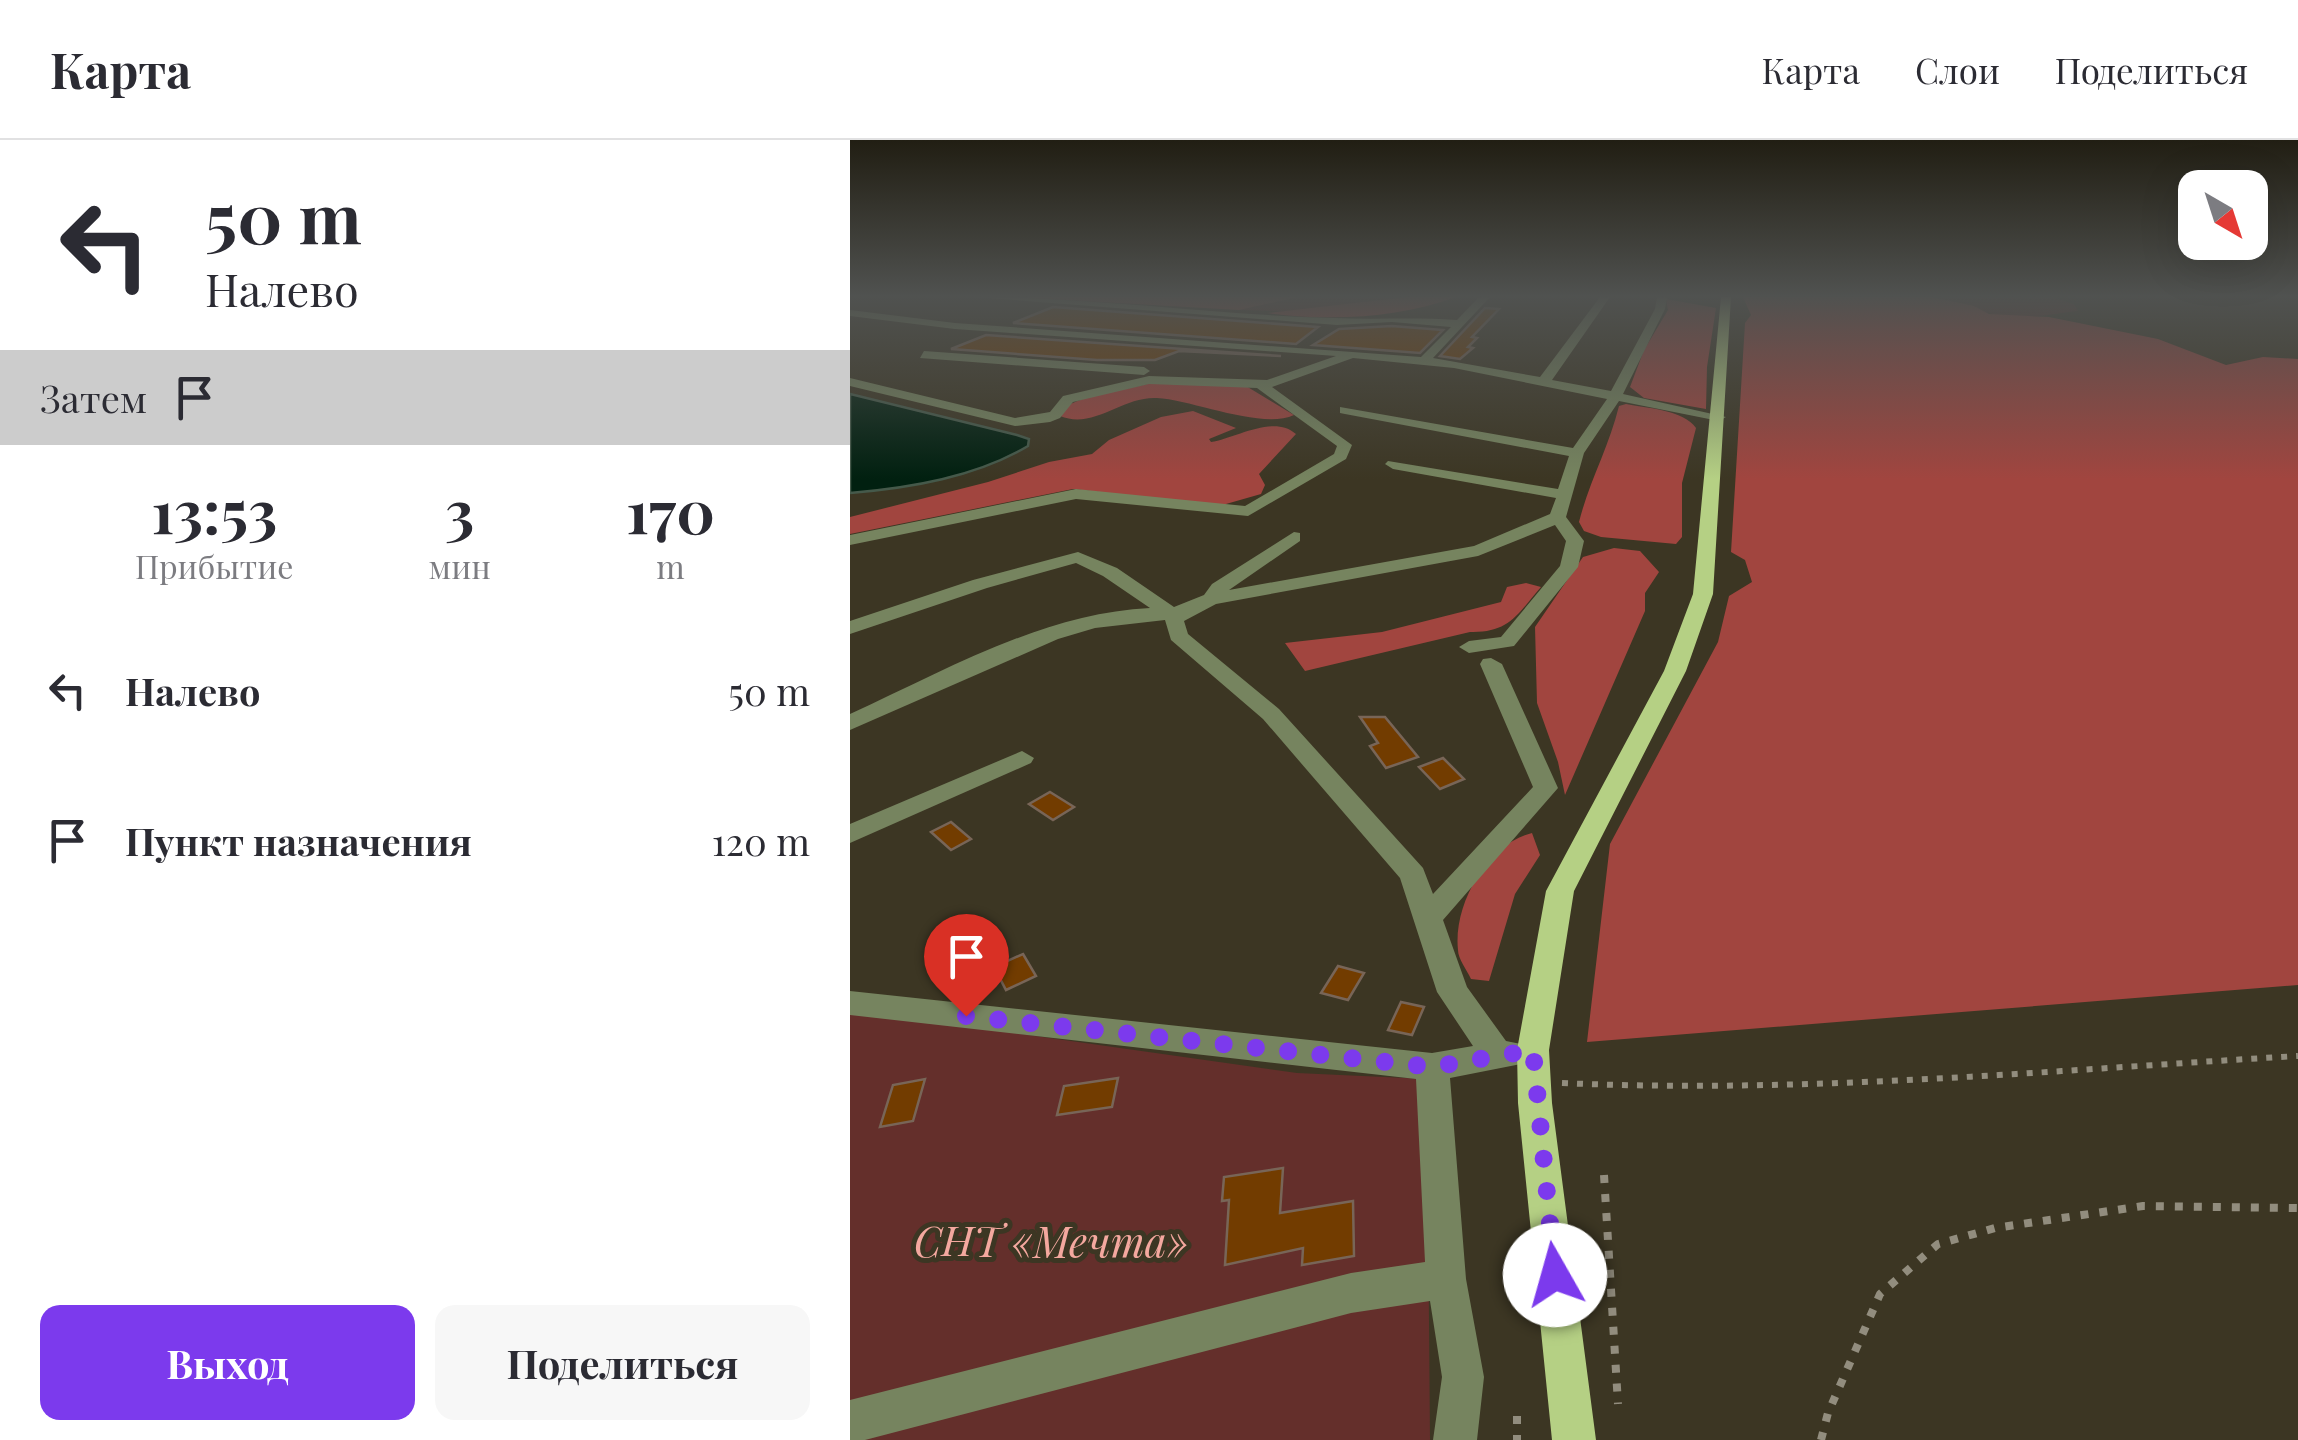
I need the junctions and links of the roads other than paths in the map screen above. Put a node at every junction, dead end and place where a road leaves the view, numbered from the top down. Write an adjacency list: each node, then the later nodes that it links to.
1 (957, 358): 9 (street)
2 (1343, 358): 9 (street)
3 (1369, 358): 8 (street)
4 (1427, 358): 8 (street)
5 (1561, 358): 12 (street)
6 (1635, 358): 13 (street)
7 (1722, 358): 15 (main road)
8 (1422, 362): 12 (street)
9 (1293, 376): 11 (street)
10 (850, 382): 11 (street)
11 (1266, 384): 21 (street)
12 (1542, 384): 13 (street)
13 (1615, 397): 15 (street); 16 (street)
14 (1345, 410): 16 (street)
15 (1719, 417): 32 (main road)
16 (1577, 453): 18 (street)
17 (1393, 464): 18 (street)
18 (1562, 494): 19 (street)
19 (1558, 517): 22 (street); 25 (street)
20 (1294, 537): 22 (street)
21 (850, 540)
22 (1211, 599): 23 (street)
23 (1174, 613): 24 (street); 27 (street); 30 (street)
24 (850, 628)
25 (1469, 647)
26 (1491, 664): 30 (street)
27 (850, 723)
28 (1022, 758): 29 (street)
29 (850, 834)
30 (1428, 918): 32 (street)
31 (850, 1003): 33 (street)
32 (1522, 1062): 33 (street); 37 (main road)
33 (1432, 1067): 34 (street)
34 (1446, 1279): 35 (street); 36 (street)
35 (850, 1422)
36 (1455, 1440)
37 (1574, 1440)

